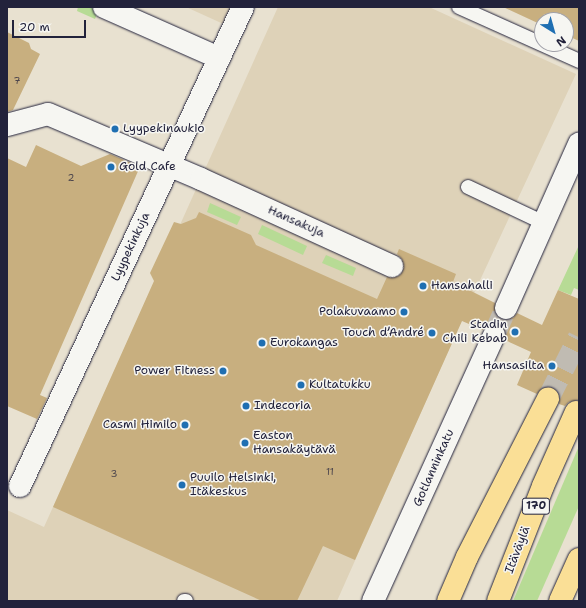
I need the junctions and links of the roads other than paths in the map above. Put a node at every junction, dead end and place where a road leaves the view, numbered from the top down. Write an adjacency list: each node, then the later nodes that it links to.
1 (104, 7): 4 (street)
2 (243, 7): 4 (street, Lyypekinkuja)
3 (458, 7): 5 (lane)
4 (219, 58): 8 (street, Lyypekinkuja)
5 (579, 61)
6 (7, 125): 8 (street, Hansakuja)
7 (579, 144): 10 (street)
8 (169, 165): 11 (street, Hansakuja); 16 (street, Lyypekinkuja)
9 (468, 187): 10 (lane)
10 (544, 223): 12 (street)
11 (392, 266)
12 (506, 308)
13 (494, 335): 19 (street, Gotlanninkatu)
14 (548, 399): 20 (highway)
15 (576, 412): 21 (highway, Itäväylä / 170)
16 (20, 486)
17 (579, 559): 22 (highway)
18 (579, 574): 23 (highway)
19 (373, 601)
20 (448, 601)
21 (498, 601)
22 (560, 601)
23 (570, 601)

